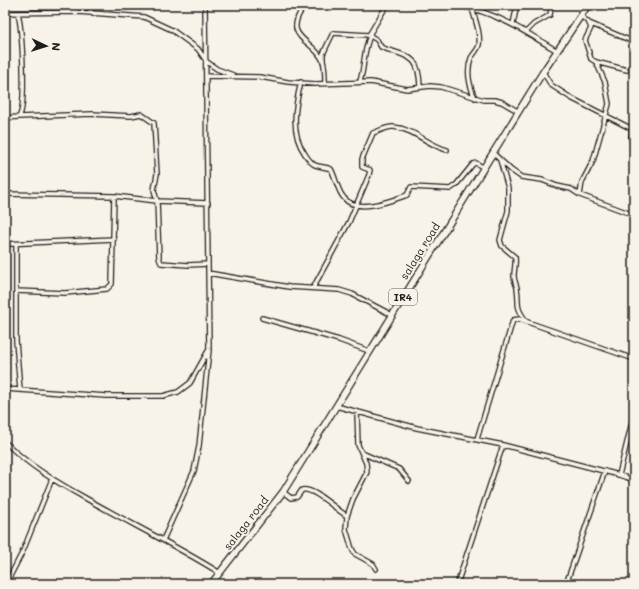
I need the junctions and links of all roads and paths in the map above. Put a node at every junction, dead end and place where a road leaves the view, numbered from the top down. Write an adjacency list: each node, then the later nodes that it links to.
1 (64, 5): 11 (street)
2 (87, 5): 14 (street)
3 (206, 5): 22 (street)
4 (305, 5): 23 (street)
5 (387, 5): 19 (street)
6 (457, 5): 10 (street)
7 (517, 5): 16 (street)
8 (555, 5): 18 (street)
9 (588, 5): 15 (main road, salaga road / IR4)
10 (472, 8): 16 (street); 33 (street)
11 (78, 12): 13 (street); 14 (street)
12 (5, 13): 13 (street)
13 (18, 13): 36 (street)
14 (92, 14): 22 (street)
15 (581, 16): 17 (street); 21 (main road, salaga road / IR4)
16 (513, 24): 18 (street)
17 (589, 24): 20 (street); 24 (street)
18 (526, 32): 21 (street)
19 (370, 35): 23 (street); 30 (street); 32 (street)
20 (634, 42)
21 (557, 51): 26 (main road, salaga road / IR4)
22 (207, 62): 27 (street); 28 (street)
23 (323, 62): 31 (street)
24 (596, 62): 25 (street); 35 (street)
25 (627, 70)
26 (543, 72): 34 (main road, salaga road / IR4); 35 (street)
27 (206, 76): 28 (street); 50 (street)
28 (235, 76): 29 (street)
29 (301, 82): 31 (street); 51 (street)
30 (360, 82): 31 (street); 32 (street)
31 (325, 83)
32 (420, 87): 33 (street)
33 (475, 98): 34 (street)
34 (519, 112): 42 (main road, salaga road / IR4)
35 (607, 116): 38 (street); 47 (street)
36 (19, 117): 37 (street); 49 (street)
37 (5, 118)
38 (633, 130): 39 (street)
39 (634, 143)
40 (447, 150): 51 (street)
41 (634, 152): 43 (street)
42 (493, 153): 44 (street); 45 (main road, salaga road / IR4)
43 (634, 158)
44 (500, 160): 47 (street); 62 (street)
45 (484, 168): 51 (street); 60 (main road, salaga road / IR4)
46 (5, 194): 48 (street)
47 (580, 195): 52 (street)
48 (114, 196): 49 (street); 53 (street)
49 (157, 201): 50 (street); 56 (street)
50 (208, 203): 56 (street)
51 (357, 205): 58 (street)
52 (634, 215)
53 (114, 239): 55 (street); 59 (street)
54 (5, 244): 55 (street)
55 (16, 244): 59 (street)
56 (208, 264): 57 (street)
57 (208, 273): 58 (street); 63 (street)
58 (313, 288): 60 (street)
59 (16, 290): 67 (street)
60 (392, 315): 64 (main road, salaga road / IR4)
61 (262, 318): 64 (street)
62 (527, 322): 65 (street); 71 (street)
63 (209, 350): 67 (street); 82 (street)
64 (369, 351): 68 (main road, salaga road / IR4)
65 (634, 359)
66 (5, 389): 67 (street)
67 (20, 390)
68 (336, 406): 69 (street); 80 (main road, salaga road / IR4)
69 (357, 412): 71 (street); 74 (street)
70 (634, 414): 76 (street)
71 (476, 439): 73 (street)
72 (5, 442): 77 (street)
73 (503, 445): 75 (street); 87 (street)
74 (362, 453): 79 (street); 81 (street)
75 (605, 471): 76 (street); 88 (street)
76 (620, 475): 78 (street)
77 (52, 479): 82 (street); 85 (street)
78 (634, 480)
79 (409, 481)
80 (283, 492): 81 (street); 84 (main road, salaga road / IR4)
81 (347, 516): 83 (street)
82 (163, 540): 84 (street)
83 (376, 569)
84 (220, 574): 86 (main road, salaga road / IR4)
85 (6, 584)
86 (211, 584)
87 (457, 584)
88 (566, 584)

